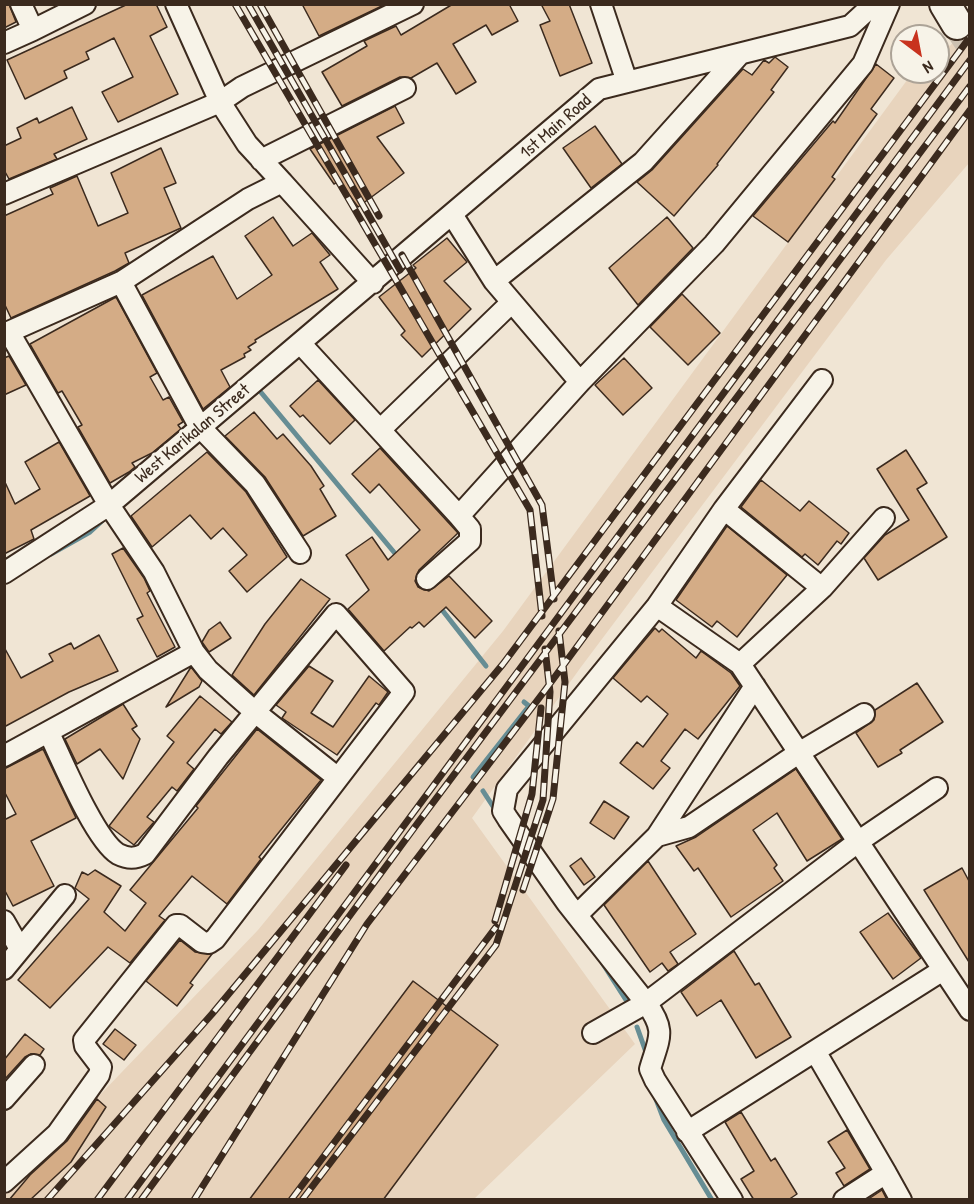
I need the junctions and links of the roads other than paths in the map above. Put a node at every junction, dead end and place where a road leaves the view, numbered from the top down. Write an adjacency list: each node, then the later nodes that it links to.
1 (21, 4): 8 (street)
2 (85, 4): 8 (street)
3 (176, 4): 13 (street)
4 (413, 4): 13 (street)
5 (601, 4): 11 (street)
6 (874, 4): 10 (street, 1st Main Road)
7 (889, 4): 25 (street)
8 (33, 30): 9 (street)
9 (4, 43)
10 (740, 54): 11 (street, 1st Main Road); 18 (street)
11 (627, 82): 17 (street, 1st Main Road)
12 (405, 88): 14 (street)
13 (220, 102): 14 (street); 16 (street)
14 (261, 160): 15 (street)
15 (282, 182): 19 (street); 20 (street)
16 (4, 194)
17 (453, 216): 18 (street); 20 (street, 1st Main Road)
18 (494, 281): 21 (street)
19 (121, 282): 22 (street); 26 (street)
20 (373, 283): 23 (street, West Karikalan Street)
21 (512, 302): 25 (street); 27 (street)
22 (7, 333): 28 (street)
23 (301, 344): 26 (street, West Karikalan Street); 27 (street)
24 (822, 380): 29 (street)
25 (580, 382): 30 (street)
26 (200, 426): 28 (street, West Karikalan Street); 32 (street)
27 (381, 429): 30 (street)
28 (109, 505): 33 (street, West Karikalan Street); 37 (street)
29 (724, 509): 35 (street); 36 (street)
30 (459, 516): 34 (street)
31 (884, 518): 35 (street)
32 (300, 553)
33 (4, 573)
34 (427, 579)
35 (822, 588): 38 (street)
36 (657, 606): 38 (street); 50 (street)
37 (194, 652): 40 (street); 42 (street)
38 (740, 664): 39 (street)
39 (755, 686): 43 (street); 47 (street)
40 (255, 712): 42 (street); 45 (street); 45 (street)
41 (864, 714): 43 (street)
42 (49, 733): 44 (street)
43 (800, 752): 47 (street); 48 (street)
44 (4, 756)
45 (338, 778): 63 (street)
46 (937, 788): 48 (street)
47 (657, 837): 50 (street)
48 (860, 841): 54 (street); 55 (street)
49 (65, 895): 52 (street)
50 (577, 915): 55 (street)
51 (4, 921): 52 (street)
52 (20, 949): 53 (street)
53 (4, 969)
54 (943, 970): 56 (street); 58 (street)
55 (646, 1003): 57 (street); 61 (street)
56 (969, 1010)
57 (593, 1033)
58 (814, 1051): 61 (street); 62 (street)
59 (34, 1065): 60 (street)
60 (4, 1099)
61 (687, 1132): 64 (street)
62 (886, 1173): 65 (street); 66 (street)
63 (4, 1182)
64 (732, 1200)
65 (844, 1200)
66 (901, 1200)

